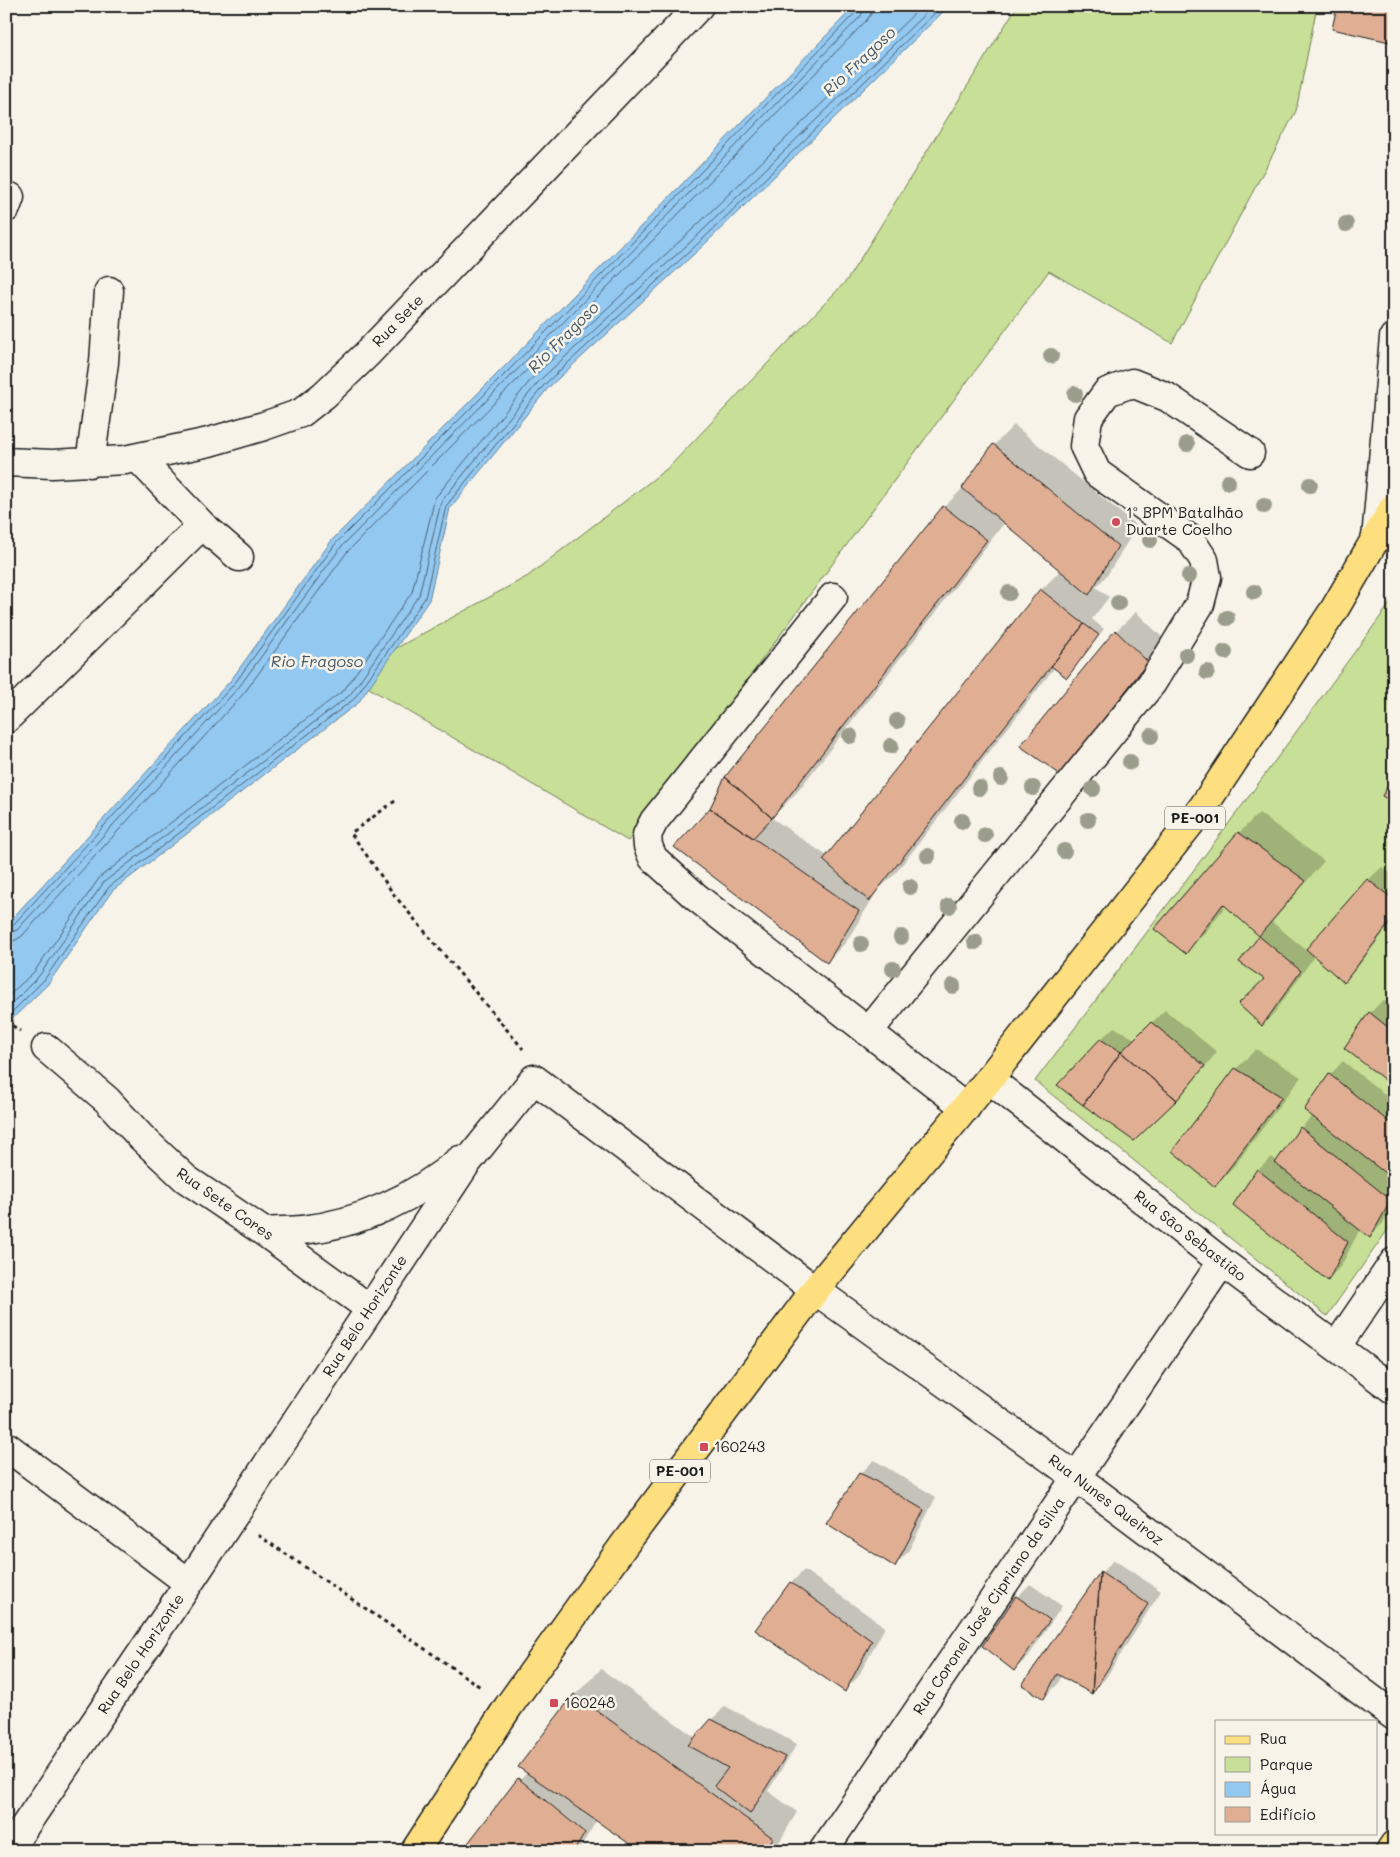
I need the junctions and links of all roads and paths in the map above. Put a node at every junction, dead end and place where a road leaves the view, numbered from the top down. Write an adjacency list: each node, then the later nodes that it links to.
1 (699, 6): 5 (street, Rua Sete)
2 (110, 291): 7 (street)
3 (1394, 337): 10 (street)
4 (1250, 453): 15 (street)
5 (138, 458): 7 (street, Rua Sete); 9 (street)
6 (6, 462): 7 (street, Rua Sete)
7 (90, 463)
8 (1394, 507): 10 (main road, PE-001)
9 (202, 524): 11 (street); 13 (street)
10 (1376, 539): 18 (main road, PE-001)
11 (239, 557)
12 (834, 597): 15 (street)
13 (6, 719)
14 (395, 801): 17 (path)
15 (868, 1032): 19 (street)
16 (46, 1048): 21 (street, Rua Sete Cores)
17 (534, 1079): 20 (street, Rua Belo Horizonte); 24 (street)
18 (990, 1079): 19 (main road, PE-001); 22 (street, Rua São Sebastião)
19 (966, 1108): 24 (main road, PE-001)
20 (483, 1141): 21 (street); 25 (street, Rua Belo Horizonte)
21 (264, 1232): 25 (street, Rua Sete Cores)
22 (1222, 1262): 26 (street, Rua São Sebastião); 29 (street, Rua Coronel José Cipriano da Silva)
23 (1394, 1262): 26 (street)
24 (815, 1290): 29 (street, Rua Nunes Queiroz); 32 (main road, PE-001)
25 (369, 1308): 30 (street, Rua Belo Horizonte)
26 (1336, 1347): 27 (street, Rua São Sebastião)
27 (1394, 1390)
28 (6, 1446): 31 (street)
29 (1076, 1477): 33 (street, Rua Nunes Queiroz); 37 (street, Rua Coronel José Cipriano da Silva)
30 (233, 1517): 31 (street, Rua Belo Horizonte); 32 (path)
31 (189, 1583): 35 (street, Rua Belo Horizonte)
32 (508, 1706): 36 (main road, PE-001)
33 (1394, 1716)
34 (1394, 1845): 38 (main road)
35 (8, 1851)
36 (415, 1851)
37 (823, 1851)
38 (1390, 1851)

